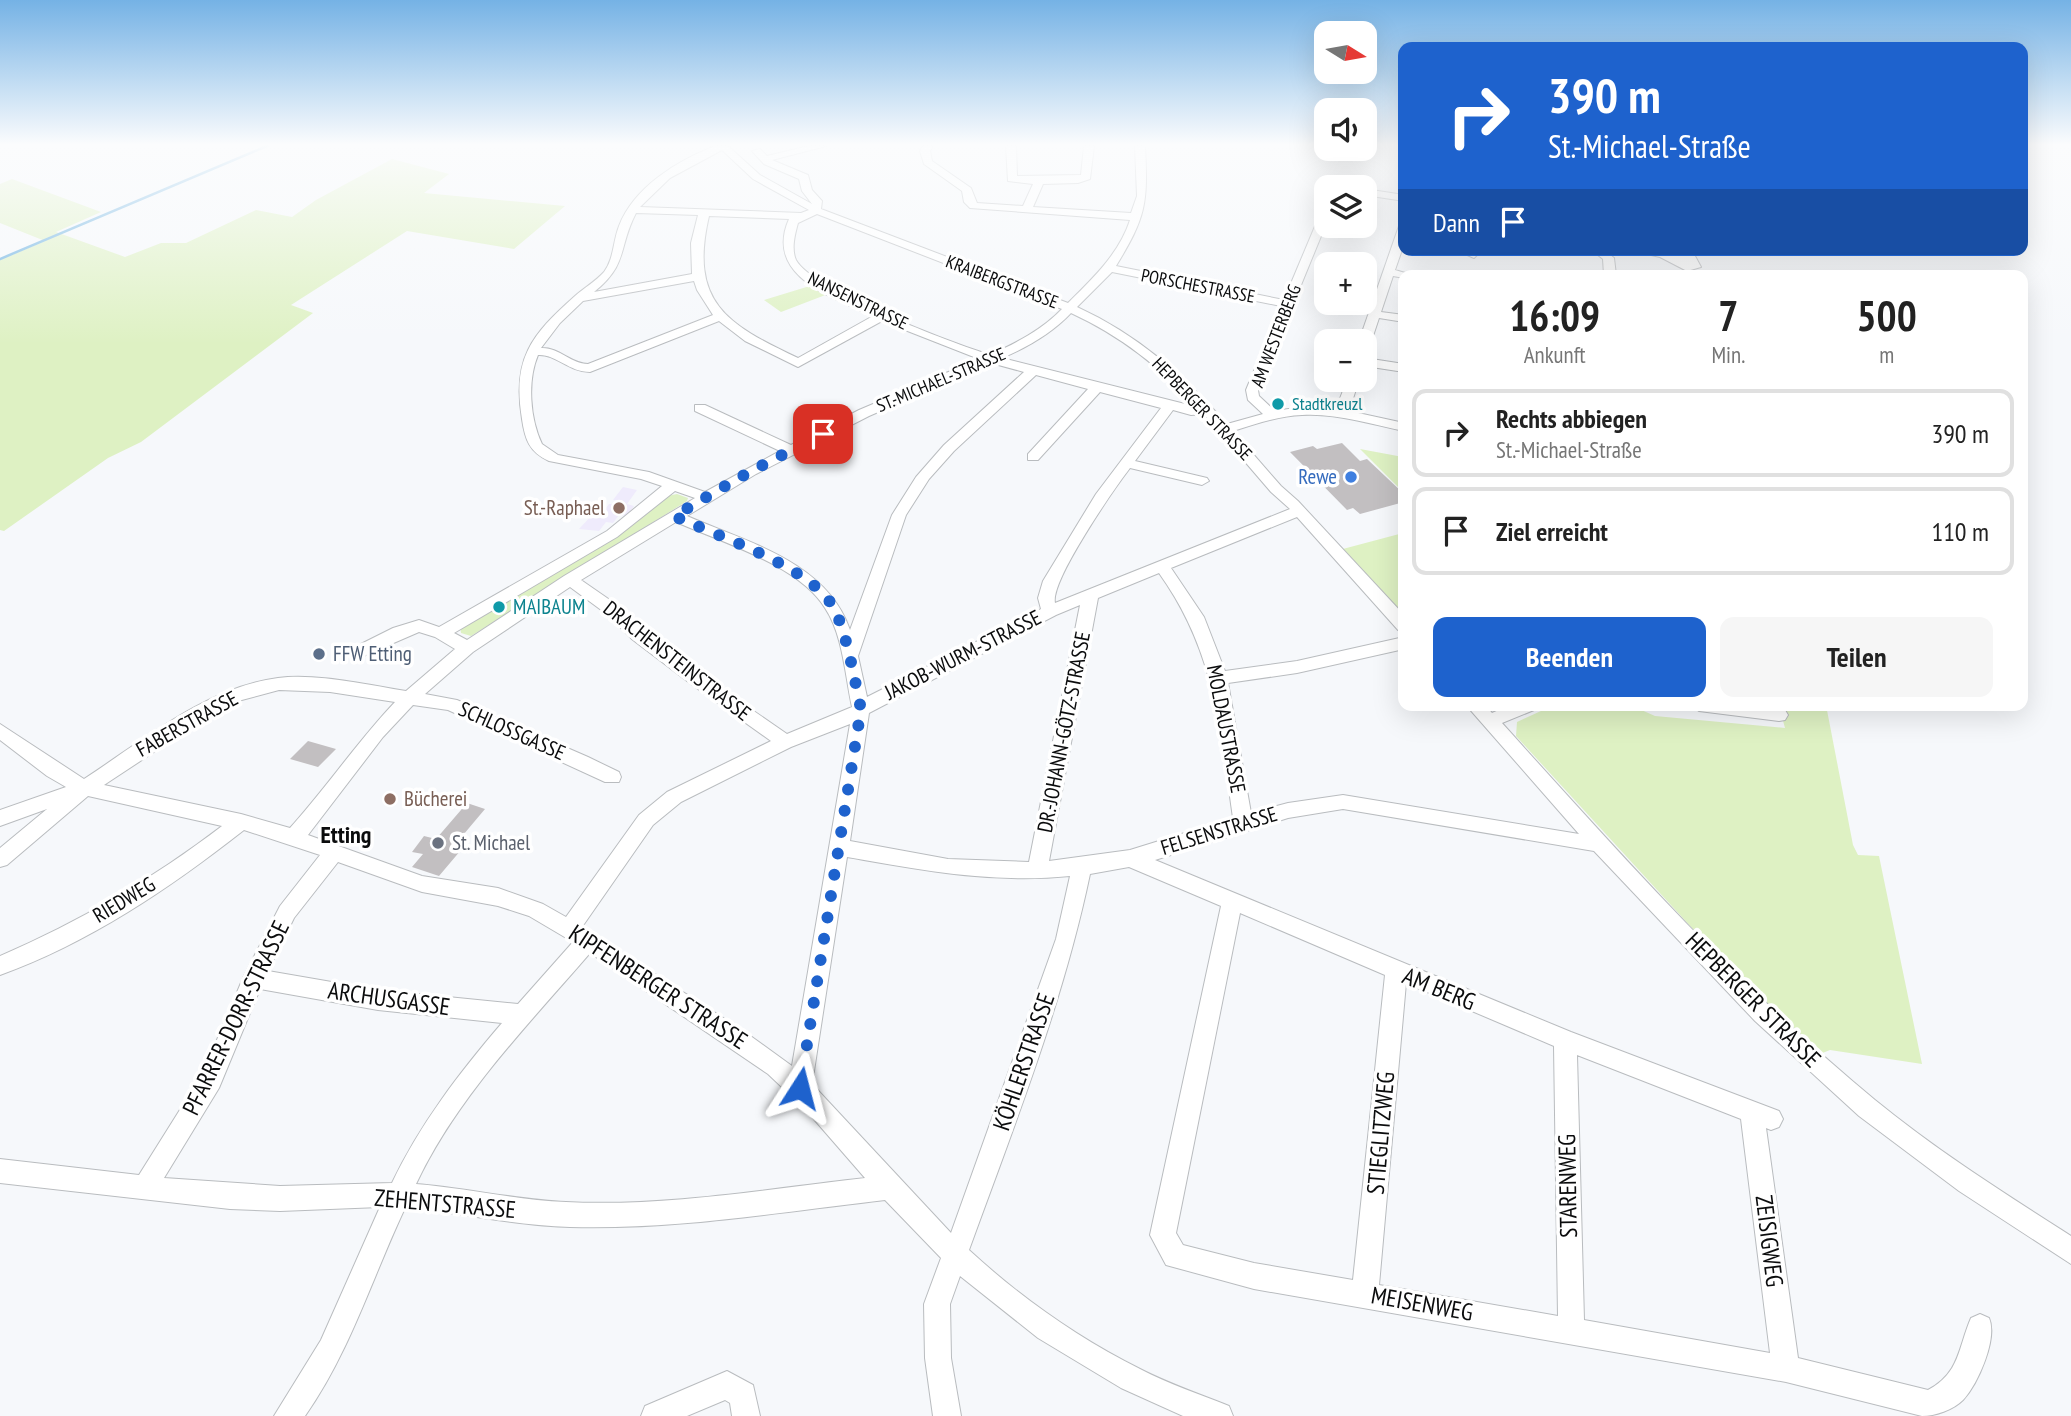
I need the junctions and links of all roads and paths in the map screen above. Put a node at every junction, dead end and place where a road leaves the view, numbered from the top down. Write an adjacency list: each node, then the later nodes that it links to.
1 (632, 212): 16 (street)
2 (682, 212): 7 (street)
3 (812, 212): 8 (street)
4 (819, 212): 19 (street, KRAIBERGSTRASSE)
5 (1059, 212): 9 (street)
6 (1138, 212): 9 (street, ST.-MICHAEL-STRASSE)
7 (704, 213): 8 (street); 15 (street)
8 (799, 216): 21 (street, NANSENSTRASSE)
9 (1137, 217): 12 (street, ST.-MICHAEL-STRASSE)
10 (1315, 238): 17 (street, AM WESTERBERG)
11 (1398, 246): 13 (street)
12 (1109, 268): 17 (street, PORSCHESTRASSE); 19 (street, ST.-MICHAEL-STRASSE)
13 (1389, 272): 14 (street); 18 (street)
14 (1398, 274)
15 (698, 277): 16 (street); 22 (street)
16 (580, 298): 24 (street)
17 (1287, 304): 35 (street, AM WESTERBERG)
18 (1377, 306)
19 (1070, 309): 25 (street, ST.-MICHAEL-STRASSE); 33 (street, HEPBERGER STRASSE)
20 (1377, 314): 23 (street)
21 (882, 316): 22 (street); 25 (street, NANSENSTRASSE)
22 (719, 317): 24 (street)
23 (1398, 318)
24 (531, 352): 42 (street)
25 (991, 359): 28 (street, NANSENSTRASSE); 38 (street, ST.-MICHAEL-STRASSE)
26 (1377, 364): 27 (street)
27 (1398, 367)
28 (1035, 369): 29 (street, NANSENSTRASSE); 51 (street)
29 (1098, 386): 31 (street, NANSENSTRASSE); 39 (street)
30 (1349, 392): 34 (street)
31 (1170, 405): 33 (street, NANSENSTRASSE); 40 (street)
32 (700, 408): 38 (street)
33 (1205, 410): 37 (street, HEPBERGER STRASSE)
34 (1341, 414): 35 (street); 36 (street)
35 (1272, 415): 37 (street)
36 (1398, 426)
37 (1223, 429): 44 (street, HEPBERGER STRASSE)
38 (790, 450): 43 (street, ST.-MICHAEL-STRASSE)
39 (1033, 457)
40 (1126, 463): 41 (street); 50 (street)
41 (1202, 481)
42 (673, 485): 43 (street); 53 (street)
43 (705, 497): 45 (street, ST.-MICHAEL-STRASSE)
44 (1296, 508): 46 (street, JAKOB-WURM-STRASSE); 52 (street, HEPBERGER STRASSE)
45 (674, 516): 47 (street, ST.-MICHAEL-STRASSE); 49 (street)
46 (1162, 566): 48 (street, JAKOB-WURM-STRASSE); 58 (street, MOLDAUSTRASSE)
47 (570, 580): 55 (street, ST.-MICHAEL-STRASSE); 67 (street, DRACHENSTEINSTRASSE)
48 (1090, 596): 50 (street, JAKOB-WURM-STRASSE); 80 (street, DR.-JOHANN-GÖTZ-STRASSE)
49 (834, 607): 51 (street); 57 (street)
50 (1050, 611): 60 (street, JAKOB-WURM-STRASSE)
51 (865, 612): 57 (street)
52 (1398, 619)
53 (441, 633): 55 (street); 56 (street)
54 (1398, 644): 58 (street)
55 (467, 648): 59 (street, ST.-MICHAEL-STRASSE)
56 (359, 652)
57 (849, 657): 60 (street)
58 (1219, 678): 71 (street, MOLDAUSTRASSE)
59 (409, 698): 68 (street, SCHLOSSGASSE); 69 (street, FABERSTRASSE); 73 (street, ST.-MICHAEL-STRASSE)
60 (861, 709): 67 (street, JAKOB-WURM-STRASSE); 75 (street)
61 (1480, 711): 65 (street, HEPBERGER STRASSE)
62 (1513, 711): 65 (street)
63 (1747, 711): 64 (street)
64 (1779, 715)
65 (1489, 721): 74 (street, HEPBERGER STRASSE)
66 (0, 731): 69 (street, KIPFENBERGER STRASSE)
67 (785, 742): 82 (street, JAKOB-WURM-STRASSE)
68 (612, 778)
69 (85, 788): 70 (street); 72 (street, KIPFENBERGER STRASSE); 77 (street, FABERSTRASSE)
70 (0, 818)
71 (1243, 821): 74 (street, FELSENSTRASSE); 78 (street, FELSENSTRASSE)
72 (241, 822): 73 (street, KIPFENBERGER STRASSE); 83 (street, RIEDWEG)
73 (294, 837): 76 (street, KIPFENBERGER STRASSE)
74 (1600, 843): 94 (street, HEPBERGER STRASSE)
75 (838, 846): 80 (street, FELSENSTRASSE); 88 (street)
76 (334, 852): 82 (street, KIPFENBERGER STRASSE); 85 (street, PFARRER-DORR-STRASSE)
77 (0, 859)
78 (1129, 859): 79 (street, FELSENSTRASSE); 81 (street, AM BERG)
79 (1082, 866): 80 (street, FELSENSTRASSE); 95 (street, KÖHLERSTRASSE)
80 (1038, 869)
81 (1232, 903): 84 (street, AM BERG); 96 (street, MEISENWEG)
82 (578, 934): 86 (street, JAKOB-WURM-STRASSE); 88 (street, KIPFENBERGER STRASSE)
83 (0, 966)
84 (1396, 971): 87 (street, AM BERG); 96 (street, STIEGLITZWEG)
85 (254, 978): 86 (street, ARCHUSGASSE); 92 (street, PFARRER-DORR-STRASSE)
86 (524, 1015): 93 (street, JAKOB-WURM-STRASSE)
87 (1566, 1040): 89 (street, AM BERG); 98 (street, STARENWEG)
88 (800, 1088): 91 (street, KIPFENBERGER STRASSE)
89 (1762, 1116): 99 (street, ZEISIGWEG)
90 (0, 1171): 92 (street, ZEHENTSTRASSE)
91 (890, 1187): 93 (street, ZEHENTSTRASSE); 95 (street, KIPFENBERGER STRASSE)
92 (144, 1189): 93 (street, ZEHENTSTRASSE)
93 (401, 1195): 100 (street, JAKOB-WURM-STRASSE)
94 (2071, 1251)
95 (954, 1254): 103 (street, KÖHLERSTRASSE); 104 (street, KIPFENBERGER STRASSE)
96 (1365, 1294): 98 (street, MEISENWEG)
97 (1980, 1327): 99 (street, MEISENWEG)
98 (1572, 1331): 99 (street, MEISENWEG)
99 (1786, 1369)
100 (288, 1416)
101 (655, 1416): 102 (street)
102 (746, 1416)
103 (947, 1416)
104 (1219, 1416)

